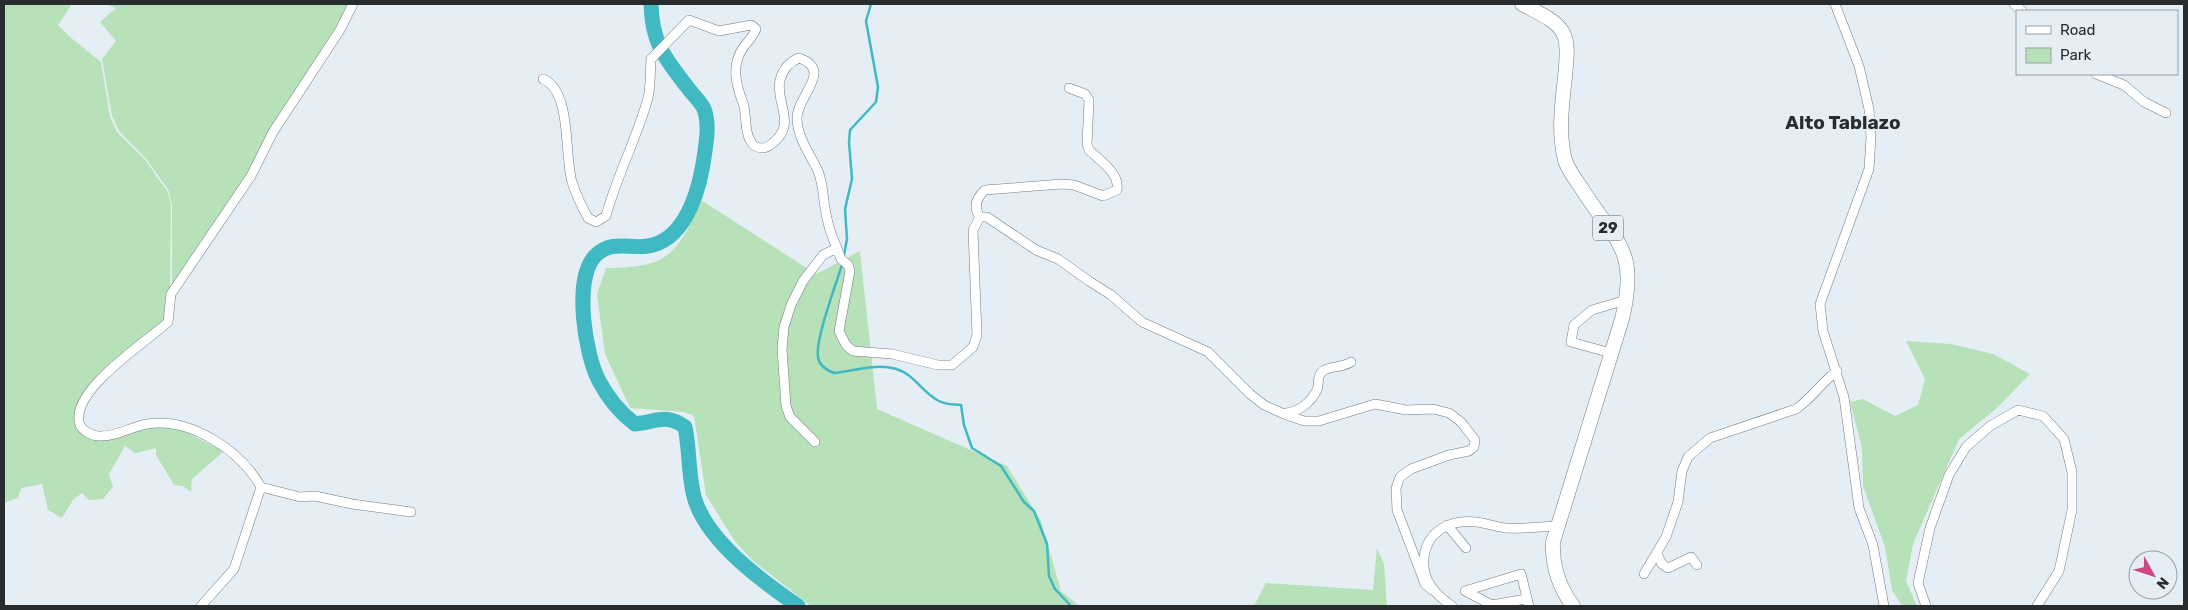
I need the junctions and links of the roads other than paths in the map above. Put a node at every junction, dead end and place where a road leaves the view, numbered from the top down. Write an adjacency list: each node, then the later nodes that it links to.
1 (353, 4): 16 (street)
2 (1522, 4): 10 (main road, 29)
3 (1835, 4): 13 (street)
4 (2099, 75): 7 (street)
5 (543, 79): 9 (street)
6 (1069, 88): 8 (street)
7 (2166, 113)
8 (980, 217): 9 (street); 14 (street)
9 (837, 248): 15 (street)
10 (1626, 300): 11 (main road, 29); 11 (street)
11 (1611, 353): 19 (main road, 29)
12 (1351, 362): 14 (street)
13 (1837, 371): 21 (street); 29 (street)
14 (1284, 414): 24 (street)
15 (815, 442)
16 (261, 486): 17 (street); 26 (street)
17 (410, 512)
18 (1447, 525): 19 (street); 20 (street); 24 (street)
19 (1556, 526): 28 (main road, 29)
20 (1466, 548)
21 (1657, 554): 22 (street); 23 (street)
22 (1697, 565)
23 (1644, 574)
24 (1432, 590): 27 (street)
25 (1528, 603): 25 (street)
26 (201, 606)
27 (1452, 606)
28 (1573, 606)
29 (1884, 606)
30 (1926, 606): 31 (street)
31 (2037, 606)

